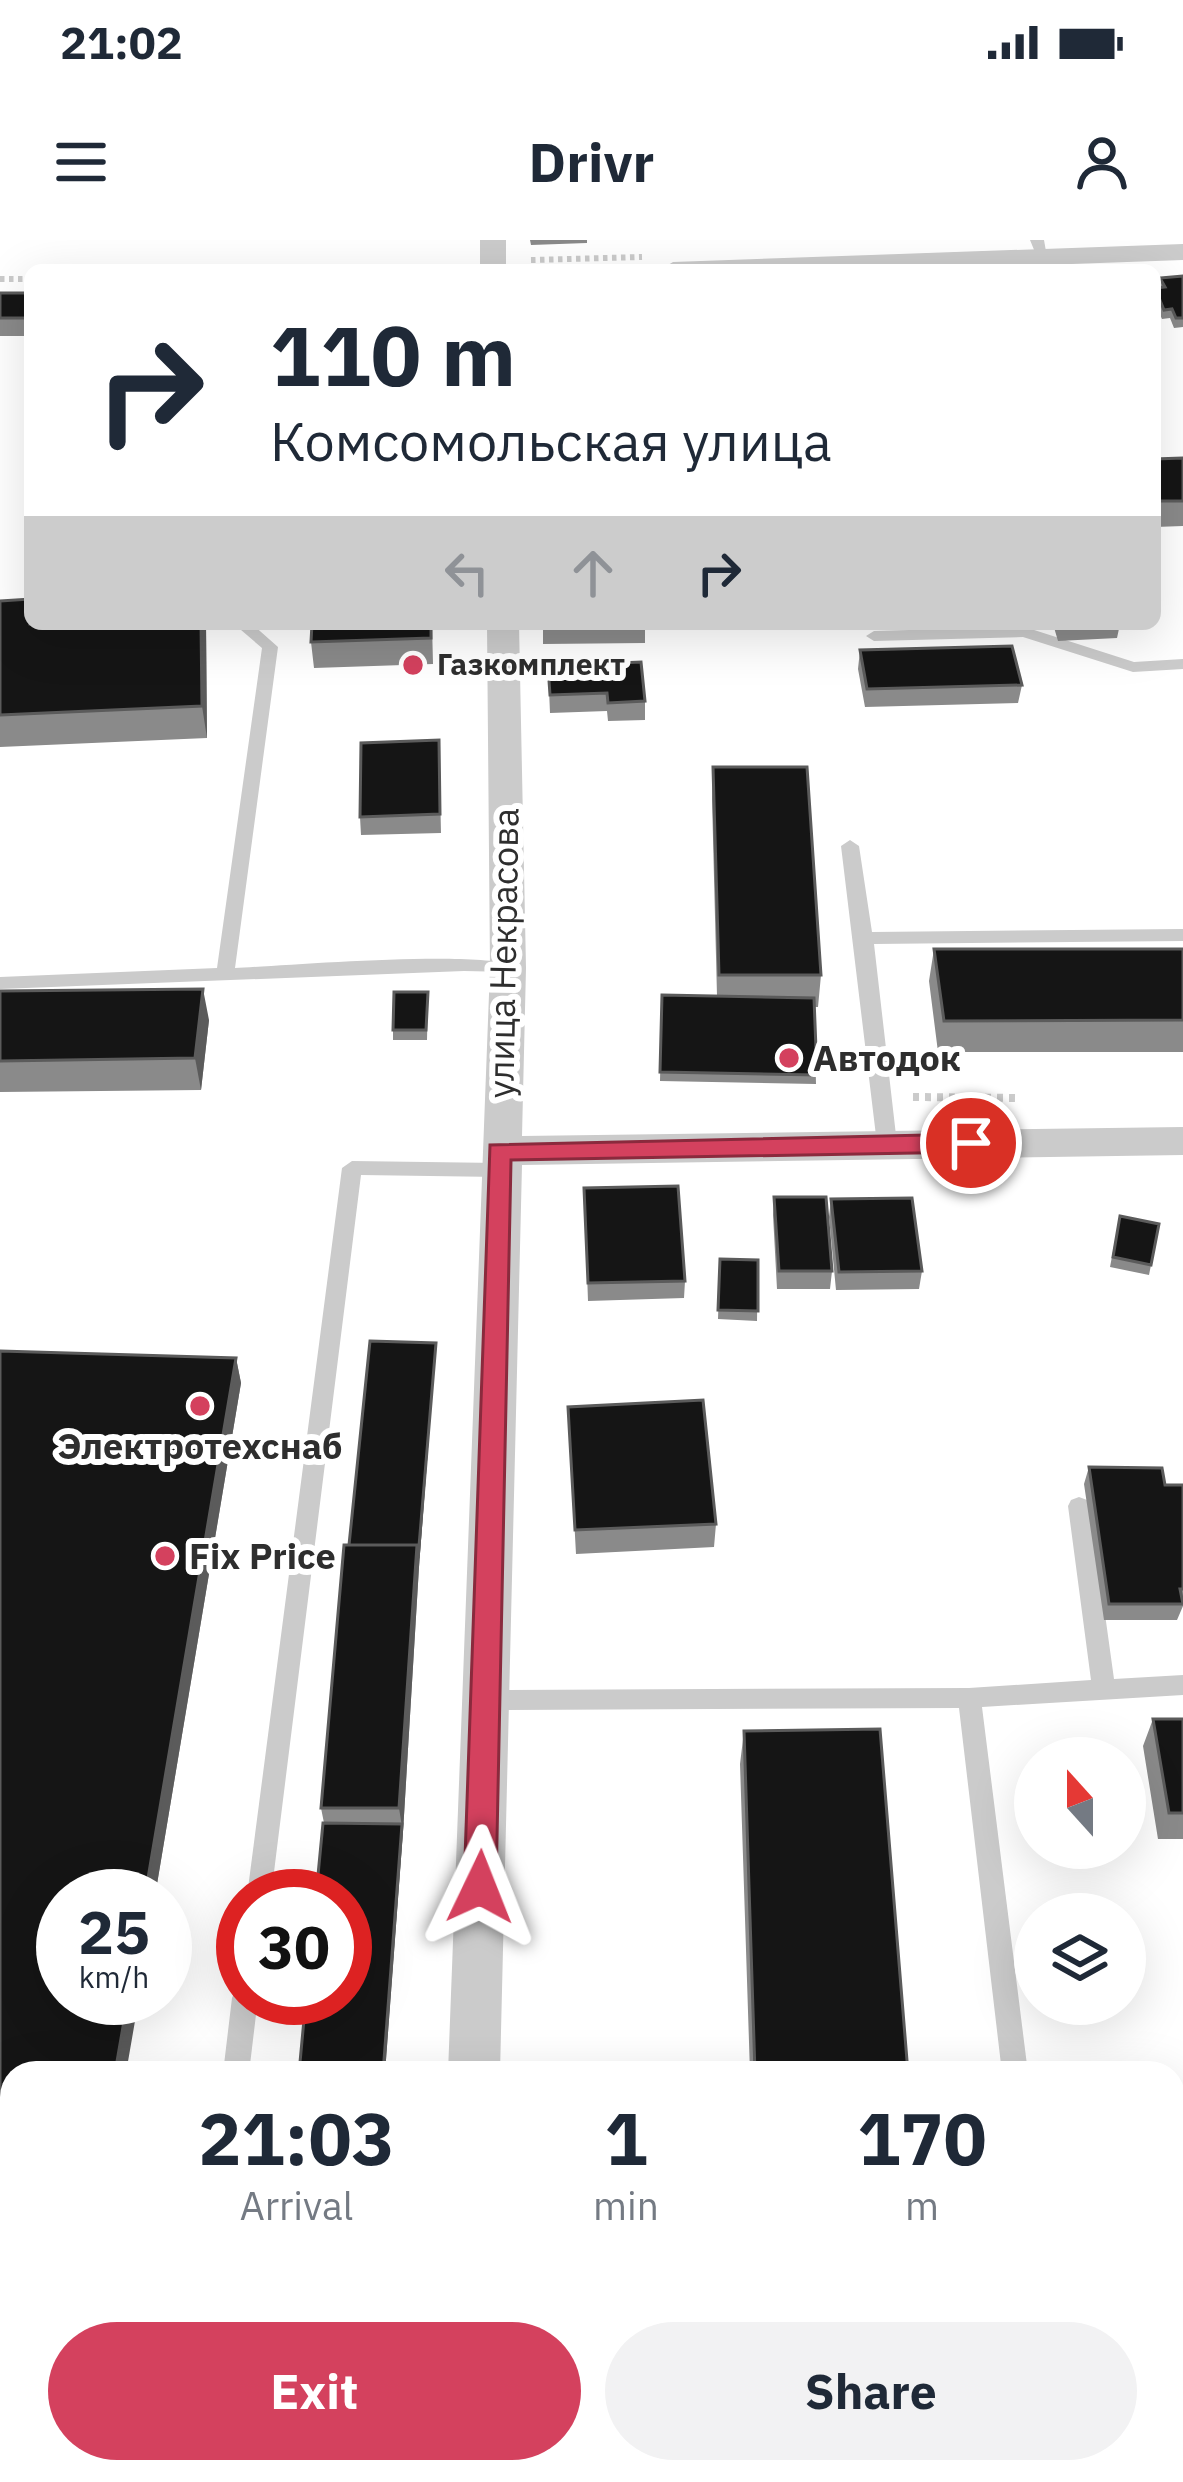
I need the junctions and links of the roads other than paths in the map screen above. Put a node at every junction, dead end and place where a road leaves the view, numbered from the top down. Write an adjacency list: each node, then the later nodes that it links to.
1 (1040, 247): 2 (street); 3 (street)
2 (1183, 251)
3 (769, 264)
4 (250, 630): 14 (lane)
5 (503, 630): 13 (street, улица Некрасова)
6 (986, 630): 8 (lane)
7 (1028, 630): 9 (lane)
8 (874, 636)
9 (1183, 664)
10 (850, 846): 12 (lane)
11 (1183, 934): 12 (lane)
12 (864, 938): 17 (lane)
13 (508, 968): 14 (lane); 18 (street, улица Некрасова)
14 (225, 974): 15 (lane)
15 (0, 983)
16 (1183, 1141): 17 (street)
17 (887, 1144): 18 (street)
18 (499, 1161): 23 (street, улица Некрасова); 24 (lane)
19 (1079, 1506): 21 (lane)
20 (1183, 1685): 21 (lane)
21 (1103, 1688): 22 (lane)
22 (969, 1698): 23 (lane); 28 (lane)
23 (487, 1700): 27 (street, улица Некрасова)
24 (262, 1869)
25 (242, 2025): 26 (lane)
26 (237, 2061)
27 (474, 2061)
28 (1014, 2061)

